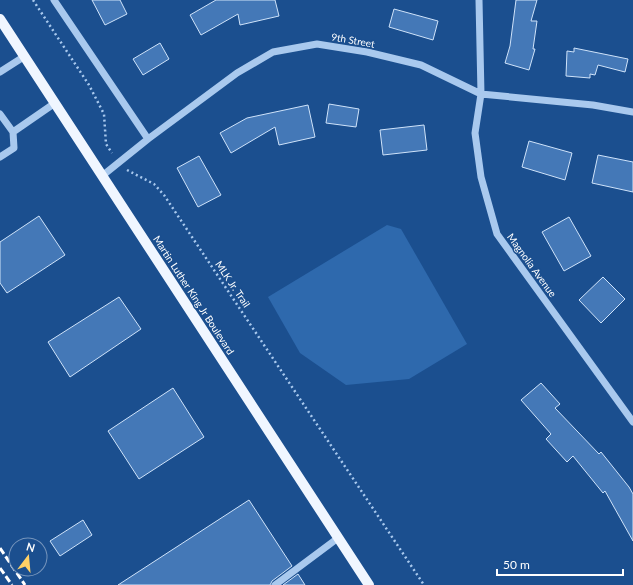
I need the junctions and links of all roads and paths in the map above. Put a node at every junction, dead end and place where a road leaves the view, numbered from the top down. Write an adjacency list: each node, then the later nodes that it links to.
1 (33, 0): 14 (path, MLK Jr. Trail)
2 (54, 0): 12 (street)
3 (479, 0): 7 (street, Magnolia Avenue)
4 (0, 19): 5 (main road, Martin Luther King Jr Boulevard)
5 (24, 56): 6 (street); 8 (main road, Martin Luther King Jr Boulevard)
6 (0, 72)
7 (481, 94): 9 (street, 9th Street); 12 (street, 9th Street); 16 (street, Magnolia Avenue)
8 (55, 103): 11 (street); 15 (main road, Martin Luther King Jr Boulevard)
9 (633, 112)
10 (0, 114): 11 (street)
11 (13, 132): 13 (street)
12 (148, 139): 14 (street, 9th Street)
13 (0, 157)
14 (119, 162): 15 (street, 9th Street); 20 (path, MLK Jr. Trail)
15 (102, 176): 17 (main road, Martin Luther King Jr Boulevard)
16 (633, 422)
17 (338, 538): 18 (street); 19 (main road, Martin Luther King Jr Boulevard)
18 (275, 585)
19 (369, 585)
20 (424, 585)

